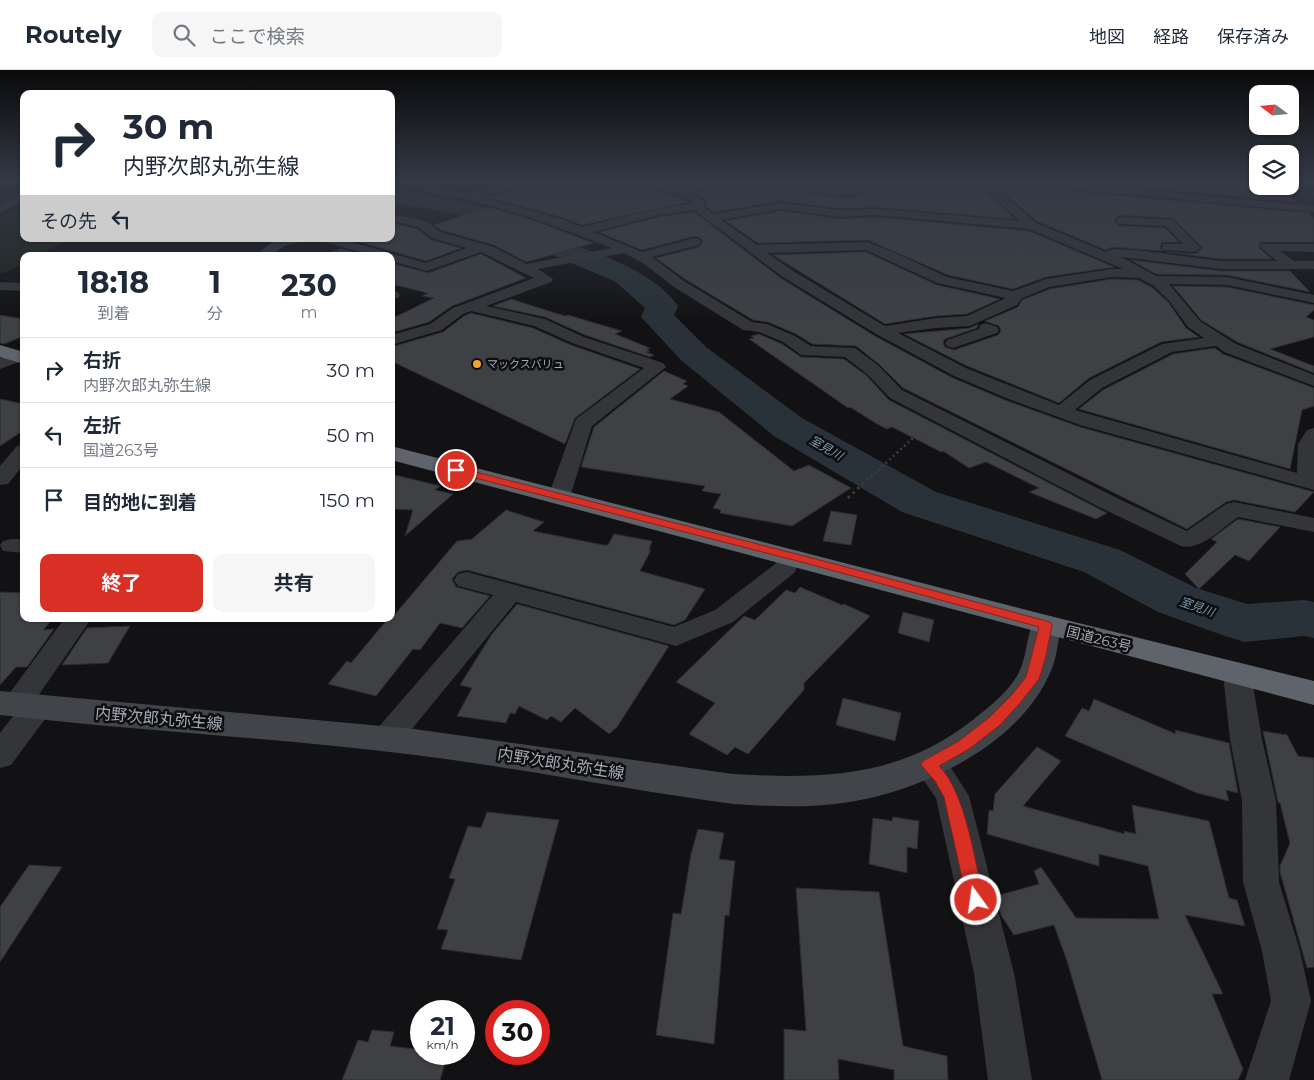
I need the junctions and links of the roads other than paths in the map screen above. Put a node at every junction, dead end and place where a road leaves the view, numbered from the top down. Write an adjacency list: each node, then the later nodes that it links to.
1 (428, 228): 13 (street)
2 (573, 228): 8 (street)
3 (593, 228): 8 (street)
4 (726, 228): 15 (street)
5 (1037, 228): 19 (street)
6 (1128, 228): 12 (street)
7 (1173, 228): 12 (street)
8 (581, 231): 20 (street)
9 (284, 242): 17 (street)
10 (339, 242): 18 (street)
11 (695, 242): 20 (street)
12 (1143, 244): 19 (street); 22 (street)
13 (479, 248): 21 (street); 25 (street)
14 (1314, 248): 23 (street)
15 (754, 249): 30 (street); 34 (street)
16 (620, 250): 25 (street)
17 (266, 252)
18 (375, 252)
19 (1100, 254): 26 (street)
20 (641, 256): 50 (street)
21 (395, 257)
22 (1221, 265): 23 (street); 27 (street)
23 (1292, 265): 24 (street)
24 (1314, 265)
25 (524, 268): 32 (street)
26 (1149, 277): 27 (street); 30 (street); 36 (street)
27 (1227, 281): 31 (street)
28 (0, 286): 29 (street)
29 (20, 287)
30 (1014, 296): 33 (street)
31 (1314, 299)
32 (470, 307): 35 (street); 49 (street)
33 (970, 322): 34 (street); 37 (street)
34 (882, 331): 43 (street)
35 (395, 339)
36 (1219, 341): 42 (street); 43 (street)
37 (953, 343)
38 (0, 351): 39 (highway)
39 (20, 356)
40 (20, 358): 41 (street)
41 (0, 364)
42 (1314, 381)
43 (1062, 412): 48 (street)
44 (1314, 434): 48 (street)
45 (395, 454): 49 (highway, 国道263号)
46 (13, 458): 47 (street)
47 (0, 479)
48 (1311, 483)
49 (559, 497): 51 (highway, 国道263号)
50 (1314, 525)
51 (791, 557): 53 (street); 55 (highway, 国道263号)
52 (467, 580): 53 (street)
53 (510, 592): 59 (street)
54 (76, 622): 58 (street)
55 (1046, 625): 56 (highway, 国道263号); 61 (main road, 内野次郎丸弥生線)
56 (1237, 674): 57 (highway, 国道263号); 63 (street)
57 (1314, 693)
58 (17, 705): 59 (main road, 内野次郎丸弥生線); 60 (street)
59 (386, 738): 61 (main road, 内野次郎丸弥生線)
60 (0, 756)
61 (928, 765): 62 (street)
62 (1010, 1080)
63 (1267, 1080)

